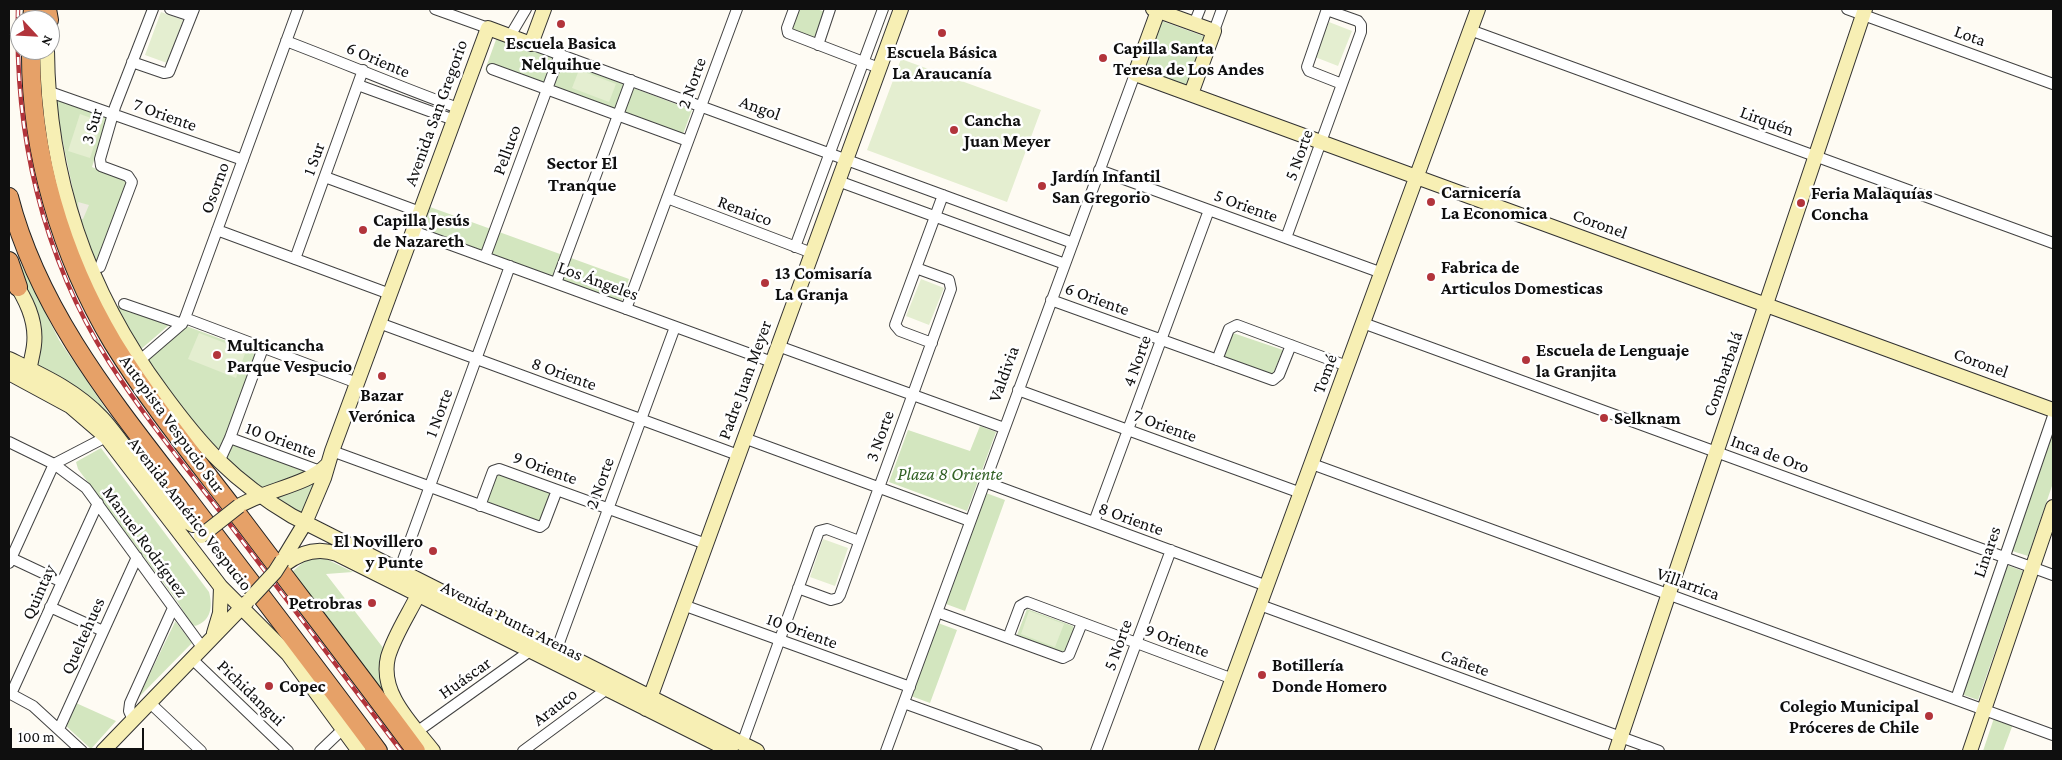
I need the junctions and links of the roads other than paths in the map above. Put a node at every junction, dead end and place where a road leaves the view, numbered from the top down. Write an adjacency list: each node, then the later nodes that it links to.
1 (153, 9): 31 (street, 3 Sur)
2 (170, 9): 18 (street)
3 (298, 9): 25 (street, Osorno)
4 (435, 9): 21 (street, Angol)
5 (526, 9): 24 (street)
6 (544, 9): 26 (main road)
7 (737, 9): 44 (street, 2 Norte)
8 (794, 9): 27 (street)
9 (830, 9): 27 (street)
10 (883, 9): 32 (street)
11 (901, 9): 33 (main road, Padre Juan Meyer)
12 (1200, 9): 20 (street)
13 (1222, 9): 23 (street)
14 (1327, 9): 38 (street, 5 Norte); 38 (street, 5 Norte)
15 (1478, 9): 22 (main road, Tomé)
16 (1847, 9): 19 (street, Lota)
17 (1155, 10): 20 (main road); 36 (main road, Valdivia)
18 (192, 12): 31 (street)
19 (1864, 12): 39 (street, Lota); 51 (main road, Combarbalá)
20 (1194, 24): 23 (main road)
21 (488, 28): 24 (main road, Angol); 46 (main road, Avenida San Gregorio)
22 (1470, 30): 51 (street, Lirquén); 56 (main road, Tomé)
23 (1214, 31): 43 (main road)
24 (510, 36): 26 (main road, Angol)
25 (286, 41): 35 (street, 6 Oriente); 53 (street, Osorno)
26 (531, 44): 28 (street, Angol)
27 (818, 45): 32 (street)
28 (560, 54): 37 (street, Angol); 41 (street, Pelluco)
29 (32, 60): 194 (highway, Autopista Vespucio Sur)
30 (47, 60): 42 (main road)
31 (132, 62): 45 (street, 3 Sur)
32 (863, 62): 33 (street); 50 (street)
33 (880, 68): 52 (main road, Padre Juan Meyer)
34 (492, 69): 41 (street)
35 (363, 70): 40 (street, 1 Sur); 46 (street, 6 Oriente)
36 (1134, 74): 43 (main road, Coronel); 54 (street, Valdivia)
37 (631, 80): 44 (street, Angol); 47 (street)
38 (1342, 84): 49 (street, 5 Norte)
39 (2053, 84)
40 (358, 85): 46 (street, 6 Oriente); 55 (street, 1 Sur)
41 (547, 89): 47 (street); 71 (street, Pelluco)
42 (47, 91): 45 (street, 7 Oriente); 98 (main road)
43 (1191, 94): 49 (main road, Coronel)
44 (701, 106): 48 (street, 2 Norte); 50 (street, Angol)
45 (114, 114): 53 (street, 7 Oriente); 76 (street, 3 Sur)
46 (456, 114): 62 (main road, Avenida San Gregorio)
47 (618, 115): 48 (street); 80 (street)
48 (688, 141): 60 (street, 2 Norte)
49 (1321, 142): 56 (main road, Coronel); 66 (street, 5 Norte)
50 (829, 153): 52 (street, Angol); 69 (street)
51 (1816, 156): 68 (street, Lirquén); 84 (main road, Combarbalá)
52 (846, 159): 57 (main road, Padre Juan Meyer); 58 (street, Angol)
53 (243, 160): 64 (street, Osorno)
54 (1099, 170): 61 (street, 5 Oriente); 67 (street, Valdivia)
55 (325, 177): 62 (street); 72 (street, 1 Sur)
56 (1417, 177): 78 (main road, Tomé); 84 (main road, Coronel)
57 (838, 181): 63 (street); 70 (main road, Padre Juan Meyer)
58 (942, 195): 63 (street); 67 (street, Angol)
59 (9, 197): 193 (highway, Autopista Vespucio Sur)
60 (667, 198): 69 (street, Renaico); 85 (street, 2 Norte)
61 (1210, 210): 66 (street, 5 Oriente); 90 (street, 4 Norte)
62 (420, 212): 65 (main road, Avenida San Gregorio)
63 (935, 216): 74 (street); 77 (street)
64 (217, 230): 72 (street); 86 (street, Osorno)
65 (413, 231): 71 (street, Los Ángeles); 81 (main road, Avenida San Gregorio)
66 (1286, 238): 78 (street, 5 Oriente)
67 (1072, 243): 74 (street, Valdivia)
68 (2053, 243)
69 (794, 247): 70 (street, Renaico)
70 (812, 253): 93 (main road, Padre Juan Meyer)
71 (485, 257): 75 (street, Los Ángeles)
72 (295, 259): 81 (street)
73 (9, 261): 79 (highway)
74 (1064, 264): 82 (street, Valdivia)
75 (510, 266): 80 (street, Los Ángeles); 96 (street, 1 Norte)
76 (100, 267)
77 (916, 268): 91 (street, 3 Norte); 91 (street)
78 (1382, 273): 88 (main road, Tomé)
79 (13, 280): 101 (main road)
80 (556, 283): 85 (street, Los Ángeles)
81 (390, 294): 87 (main road, Avenida San Gregorio)
82 (1051, 300): 90 (street, 6 Oriente); 105 (street, Valdivia)
83 (124, 304): 86 (street)
84 (1766, 304): 107 (main road, Coronel); 117 (main road, Combarbalá)
85 (626, 309): 89 (street, Los Ángeles)
86 (184, 321): 94 (street); 98 (street, Osorno)
87 (379, 323): 96 (street, 8 Oriente); 103 (main road, Avenida San Gregorio)
88 (1363, 323): 100 (main road, Tomé); 117 (street, Inca de Oro)
89 (675, 327): 99 (street, Los Ángeles); 109 (street, 2 Norte)
90 (1162, 340): 97 (street, 6 Oriente); 111 (street, 4 Norte)
91 (932, 343): 106 (street, 3 Norte)
92 (1291, 345): 97 (street); 97 (street, 6 Oriente); 100 (street)
93 (778, 346): 99 (main road, Padre Juan Meyer); 106 (street)
94 (263, 348): 103 (street); 113 (street)
95 (9, 359): 101 (main road)
96 (476, 359): 109 (street, 8 Oriente); 124 (street, 1 Norte)
97 (1217, 360)
98 (139, 361): 119 (main road)
99 (772, 362): 114 (main road, Padre Juan Meyer)
100 (1347, 366): 121 (main road, Tomé)
101 (30, 369): 104 (main road); 136 (main road)
102 (9, 373): 104 (main road)
103 (357, 383): 116 (main road, Avenida San Gregorio)
104 (34, 386): 112 (main road)
105 (1018, 390): 110 (street, Valdivia); 111 (street, 7 Oriente)
106 (913, 395): 110 (street); 125 (street, 3 Norte)
107 (2053, 410)
108 (2053, 416): 142 (street, Linares)
109 (641, 419): 118 (street, 8 Oriente); 132 (street, 2 Norte)
110 (1004, 428): 123 (street, Valdivia)
111 (1128, 430): 127 (street, 7 Oriente); 134 (street, 4 Norte)
112 (106, 437): 120 (street); 140 (main road, Avenida Américo Vespucio)
113 (230, 438): 119 (street); 122 (street, 10 Oriente)
114 (744, 438): 118 (main road, Padre Juan Meyer); 125 (street)
115 (9, 442): 120 (street, Manuel Rodríguez)
116 (332, 451): 122 (main road, Avenida San Gregorio); 124 (street)
117 (1716, 452): 142 (street, Inca de Oro); 154 (main road, Combarbalá)
118 (738, 455): 138 (main road, Padre Juan Meyer)
119 (219, 462): 128 (main road)
120 (54, 464): 129 (street, Manuel Rodríguez); 143 (street)
121 (1312, 464): 127 (main road, Tomé); 154 (street, Villarrica)
122 (324, 468): 128 (main road); 135 (main road, Avenida San Gregorio)
123 (985, 482): 133 (street, Valdivia); 134 (street, 8 Oriente)
124 (430, 487): 130 (street); 146 (street, 1 Norte)
125 (879, 487): 133 (street); 137 (street, 3 Norte)
126 (557, 490): 130 (street); 130 (street, 9 Oriente); 132 (street, 9 Oriente)
127 (1301, 493): 150 (main road, Tomé)
128 (260, 495): 135 (main road); 136 (main road, bridge)
129 (98, 502): 141 (street, Manuel Rodríguez); 149 (street, Quintay)
130 (480, 506)
131 (2053, 507): 145 (main road)
132 (608, 508): 138 (street, 9 Oriente); 168 (street, 2 Norte)
133 (970, 521): 160 (street, Valdivia)
134 (1094, 522): 139 (street, 8 Oriente)
135 (304, 523): 144 (main road, Avenida San Gregorio); 146 (main road, Avenida Punta Arenas)
136 (197, 530): 140 (main road)
137 (859, 541): 152 (street, 3 Norte); 152 (street)
138 (706, 544): 156 (main road, Padre Juan Meyer)
139 (1170, 550): 150 (street, 8 Oriente); 166 (street, 5 Norte)
140 (194, 553): 151 (main road, Avenida Américo Vespucio)
141 (137, 557): 159 (street, Manuel Rodríguez); 162 (street, Queltehues)
142 (2005, 558): 145 (street, Inca de Oro); 175 (street, Linares)
143 (10, 561): 149 (street)
144 (281, 566): 153 (main road, Avenida Punta Arenas); 155 (main road, bridge)
145 (2032, 568): 147 (street, Inca de Oro); 179 (main road)
146 (399, 571): 148 (main road, Avenida Punta Arenas)
147 (2053, 575)
148 (414, 578): 153 (main road); 168 (main road, Avenida Punta Arenas)
149 (62, 582): 158 (street, Quintay)
150 (1267, 586): 157 (main road, Tomé)
151 (220, 588): 155 (main road, Avenida Américo Vespucio); 163 (main road)
152 (798, 588): 165 (street)
153 (418, 594): 169 (main road, Avenida Punta Arenas); 183 (main road)
154 (1669, 594): 175 (street, Villarrica); 185 (main road, Combarbalá)
155 (245, 604): 163 (main road); 181 (main road, Avenida Américo Vespucio)
156 (683, 605): 165 (street, 10 Oriente); 177 (main road, Padre Juan Meyer)
157 (1260, 605): 171 (main road, Tomé); 185 (street, Cañete)
158 (50, 607): 162 (street); 174 (street, Quintay)
159 (173, 608): 167 (street, Manuel Rodríguez); 180 (street)
160 (937, 612): 164 (street); 172 (street, Valdivia)
161 (1082, 622): 164 (street); 164 (street, 9 Oriente); 166 (street, 9 Oriente)
162 (103, 631): 182 (street, Queltehues)
163 (212, 637): 167 (main road)
164 (1008, 638)
165 (780, 640): 172 (street, 10 Oriente); 186 (street)
166 (1136, 643): 171 (street, 9 Oriente); 200 (street, 5 Norte)
167 (202, 648): 170 (main road)
168 (556, 650): 177 (main road, Avenida Punta Arenas)
169 (530, 651): 173 (main road, Avenida Punta Arenas); 183 (street, Huáscar)
170 (191, 658): 176 (main road); 190 (street, Pichidangui)
171 (1233, 679): 201 (main road, Tomé)
172 (910, 687): 178 (street, Valdivia)
173 (607, 689): 177 (main road, Avenida Punta Arenas); 196 (street, Arauco)
174 (10, 694): 182 (street)
175 (1956, 699): 179 (street, Villarrica)
176 (149, 702): 180 (main road); 189 (street)
177 (648, 703): 186 (main road, Avenida Punta Arenas)
178 (904, 703): 198 (street, Valdivia); 199 (street)
179 (1984, 709): 184 (street, Villarrica); 204 (main road)
180 (132, 720): 188 (main road)
181 (343, 729): 191 (street); 192 (main road, Avenida Américo Vespucio)
182 (59, 730): 187 (street)
183 (418, 731): 195 (main road)
184 (2053, 735)
185 (1621, 737): 202 (main road, Combarbalá); 203 (street, Cañete)
186 (737, 748): 197 (main road, Avenida Punta Arenas)
187 (82, 751)
188 (103, 751)
189 (201, 751)
190 (288, 751)
191 (320, 751)
192 (359, 751)
193 (378, 751)
194 (416, 751)
195 (433, 751)
196 (523, 751)
197 (757, 751)
198 (886, 751)
199 (1037, 751)
200 (1096, 751)
201 (1208, 751)
202 (1616, 751)
203 (1659, 751)
204 (1970, 751)

